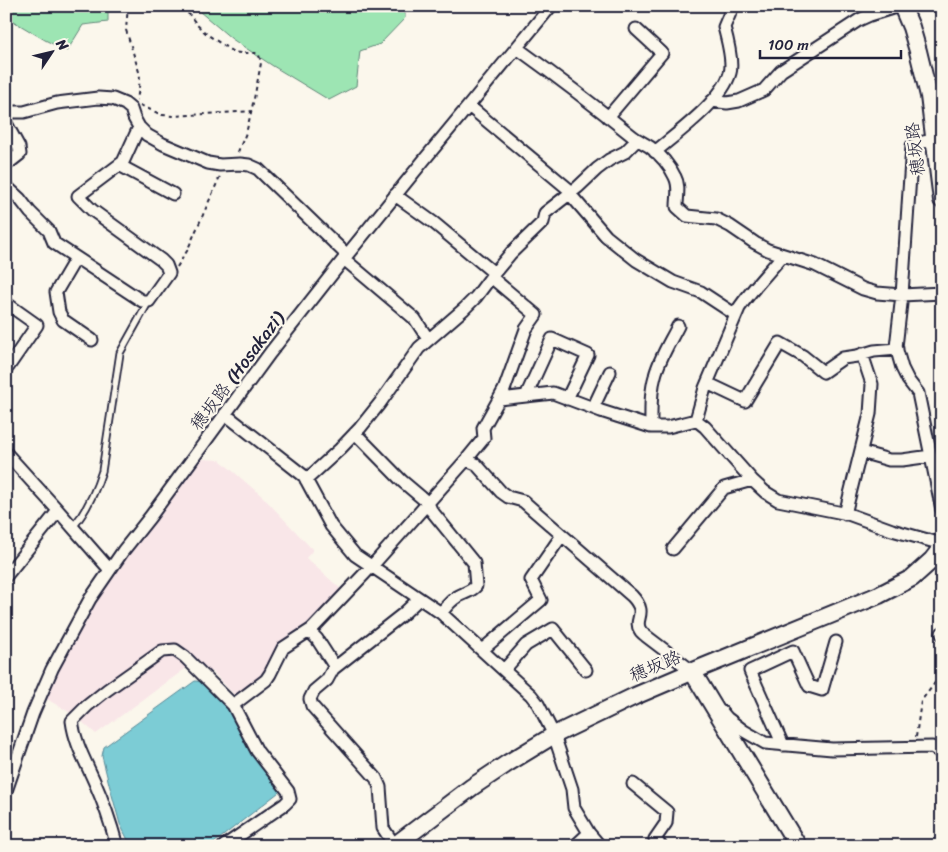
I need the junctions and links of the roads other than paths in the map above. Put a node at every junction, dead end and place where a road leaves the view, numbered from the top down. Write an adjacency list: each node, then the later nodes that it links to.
1 (552, 6): 5 (street, 穂坂路 (Hosakazi))
2 (732, 6): 6 (street)
3 (900, 6): 6 (street); 13 (main road, 穂坂路)
4 (636, 29): 9 (street)
5 (517, 48): 7 (street, 穂坂路 (Hosakazi)); 9 (street)
6 (712, 101): 14 (street)
7 (469, 106): 18 (street); 20 (street, 穂坂路 (Hosakazi))
8 (6, 112): 11 (street)
9 (608, 117): 12 (street)
10 (6, 123): 15 (street)
11 (139, 127): 16 (street); 23 (street)
12 (637, 140): 14 (street); 18 (street)
13 (937, 141): 21 (main road, 穂坂路); 27 (street)
14 (655, 152): 22 (street)
15 (6, 164)
16 (119, 165): 19 (street); 28 (street)
17 (9, 192): 24 (street)
18 (571, 192): 25 (street); 30 (street)
19 (173, 194)
20 (395, 196): 23 (street, 穂坂路 (Hosakazi)); 25 (street)
21 (942, 200)
22 (783, 255): 27 (street); 30 (street)
23 (346, 257): 32 (street); 43 (street, 穂坂路 (Hosakazi))
24 (76, 258): 28 (street); 33 (street)
25 (492, 275): 32 (street); 40 (street)
26 (942, 294): 27 (street)
27 (902, 295): 34 (street)
28 (149, 301): 57 (lane)
29 (6, 302): 36 (street)
30 (736, 315): 38 (street)
31 (678, 326): 45 (street)
32 (428, 339): 46 (street)
33 (92, 340)
34 (897, 349): 35 (street); 49 (street)
35 (862, 354): 38 (street); 47 (street)
36 (6, 366)
37 (610, 372): 42 (street)
38 (707, 383): 44 (street)
39 (526, 396): 40 (street); 41 (street); 41 (street)
40 (499, 399): 50 (street)
41 (567, 399): 42 (street)
42 (593, 408): 45 (street)
43 (225, 414): 51 (street); 62 (street, 穂坂路 (Hosakazi))
44 (696, 420): 45 (street); 52 (street)
45 (650, 428)
46 (355, 433): 51 (street); 53 (street)
47 (860, 452): 49 (street); 56 (street)
48 (6, 453): 55 (street)
49 (931, 456): 54 (street)
50 (466, 460): 53 (street); 58 (street)
51 (306, 480): 61 (street)
52 (752, 480): 56 (street); 60 (street)
53 (428, 503): 61 (street); 65 (street)
54 (942, 510)
55 (58, 511): 57 (street); 63 (street)
56 (845, 514): 59 (street)
57 (72, 527): 62 (street)
58 (562, 535): 68 (street); 72 (street)
59 (942, 545): 72 (main road, 穂坂路)
60 (672, 549)
61 (371, 567): 64 (street); 66 (street)
62 (110, 570): 79 (street, 穂坂路 (Hosakazi))
63 (6, 576)
64 (419, 598): 65 (street); 69 (street)
65 (441, 613): 68 (street)
66 (309, 631): 69 (street); 74 (street)
67 (836, 642): 76 (street)
68 (482, 650): 70 (street)
69 (335, 667): 83 (street)
70 (504, 670): 71 (street); 75 (street)
71 (586, 670)
72 (692, 671): 73 (main road); 75 (main road, 穂坂路)
73 (708, 696): 76 (street); 87 (main road)
74 (233, 704): 81 (street); 82 (street)
75 (554, 735): 80 (street); 83 (main road, 穂坂路)
76 (783, 745): 77 (street)
77 (942, 754)
78 (633, 784): 86 (street)
79 (6, 791)
80 (590, 833): 84 (street); 85 (street)
81 (117, 846)
82 (224, 846)
83 (394, 846)
84 (575, 846)
85 (600, 846)
86 (661, 846)
87 (798, 846)

